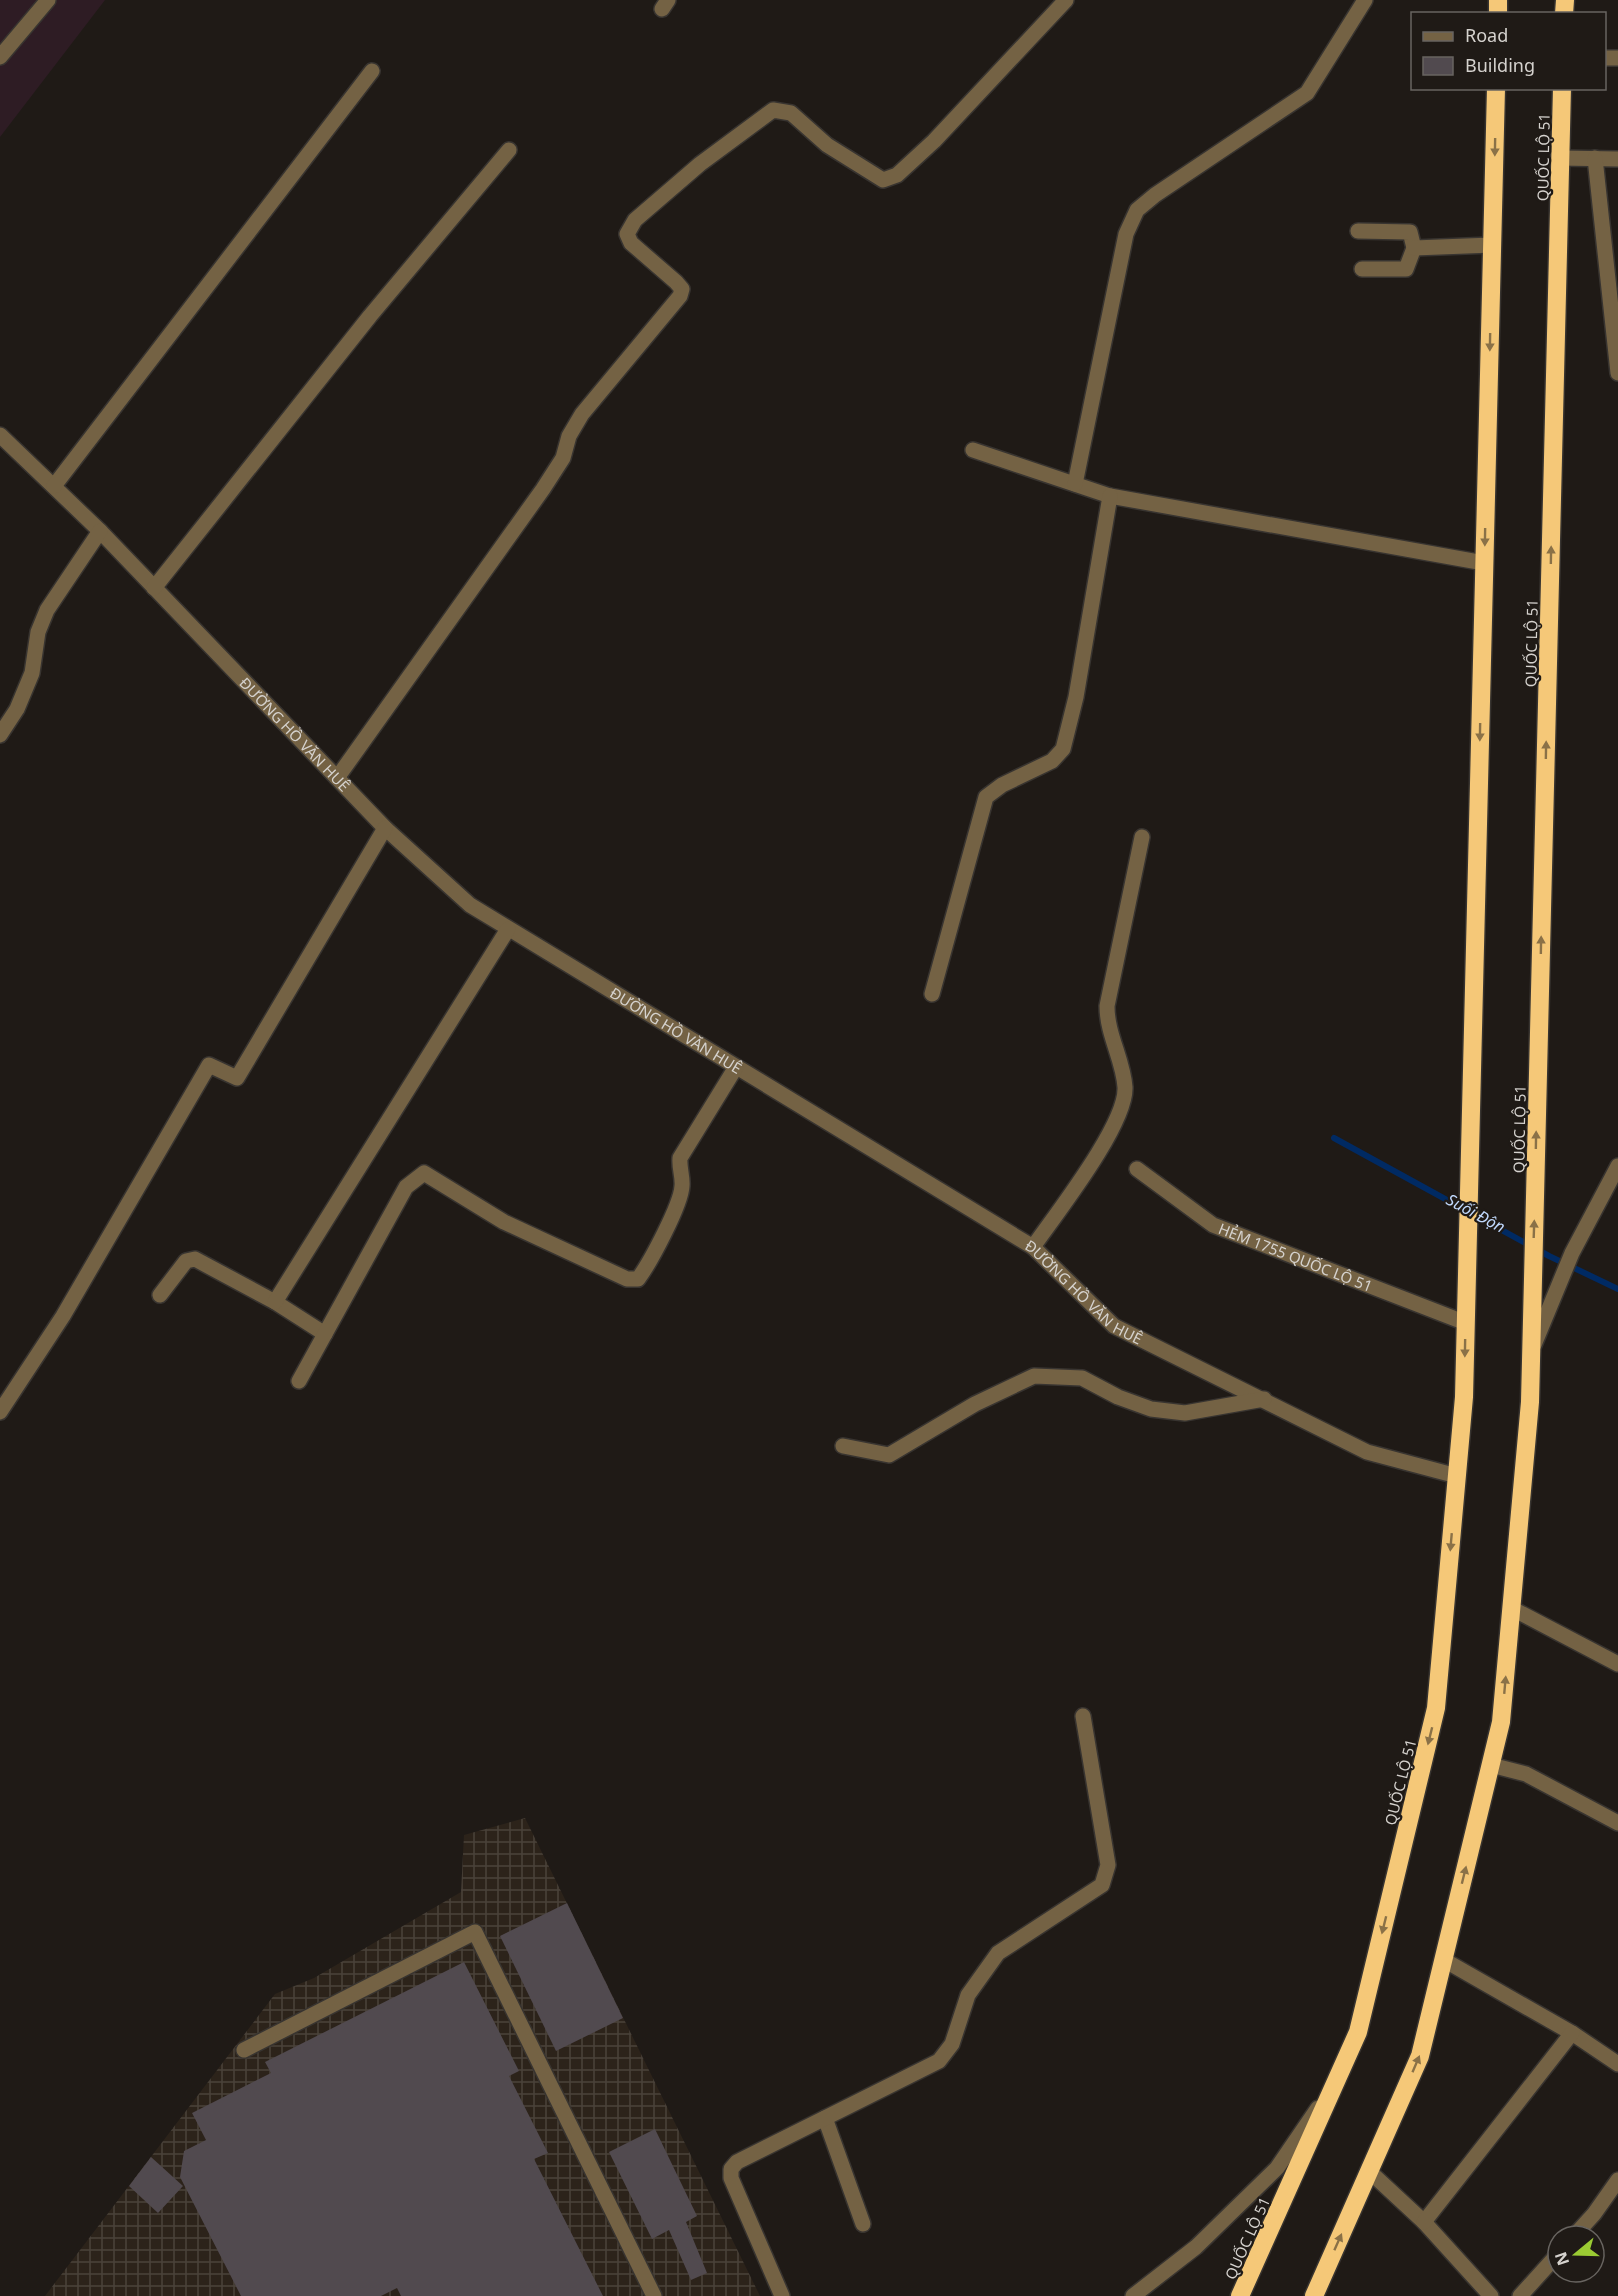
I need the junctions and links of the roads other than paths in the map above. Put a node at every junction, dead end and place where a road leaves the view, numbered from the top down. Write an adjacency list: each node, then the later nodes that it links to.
1 (48, 0): 4 (street)
2 (1066, 0): 27 (street)
3 (1365, 0): 20 (street)
4 (0, 57)
5 (372, 71): 21 (street)
6 (1496, 90): 13 (highway, one-way to 13)
7 (1562, 90): 9 (highway, QUỐC LỘ 51)
8 (509, 150): 25 (street)
9 (1560, 158): 10 (street); 40 (highway, QUỐC LỘ 51, one-way to 9)
10 (1595, 158): 11 (street); 15 (street)
11 (1618, 159)
12 (1358, 231): 14 (street)
13 (1492, 245): 14 (street); 24 (highway, one-way to 24)
14 (1414, 248): 16 (street)
15 (1612, 261): 17 (street)
16 (1362, 268)
17 (1618, 373)
18 (0, 435): 21 (street, ĐƯỜNG HỒ VĂN HUÊ)
19 (973, 450): 20 (street)
20 (1075, 484): 22 (street)
21 (54, 486): 23 (street, ĐƯỜNG HỒ VĂN HUÊ)
22 (1110, 496): 24 (street); 31 (street)
23 (100, 531): 25 (street, ĐƯỜNG HỒ VĂN HUÊ); 26 (street)
24 (1484, 563): 38 (highway, QUỐC LỘ 51, one-way to 38)
25 (154, 588): 27 (street, ĐƯỜNG HỒ VĂN HUÊ)
26 (0, 735)
27 (337, 778): 28 (street, ĐƯỜNG HỒ VĂN HUÊ)
28 (385, 828): 30 (street, ĐƯỜNG HỒ VĂN HUÊ); 43 (street)
29 (1142, 837): 35 (street)
30 (508, 929): 32 (street, ĐƯỜNG HỒ VĂN HUÊ); 37 (street)
31 (933, 994)
32 (736, 1067): 35 (street, ĐƯỜNG HỒ VĂN HUÊ); 39 (street)
33 (1618, 1166): 40 (street)
34 (1137, 1169): 38 (street, HẺM 1755 QUỐC LỘ 51)
35 (1033, 1247): 42 (street, ĐƯỜNG HỒ VĂN HUÊ)
36 (160, 1295): 37 (street)
37 (275, 1302): 39 (street)
38 (1466, 1323): 45 (highway, QUỐC LỘ 51, one-way to 45)
39 (325, 1334): 41 (street)
40 (1531, 1350): 46 (highway)
41 (299, 1381)
42 (1264, 1399): 44 (street); 45 (street, ĐƯỜNG HỒ VĂN HUÊ)
43 (0, 1412)
44 (843, 1446)
45 (1457, 1476): 55 (highway, QUỐC LỘ 51, one-way to 55)
46 (1511, 1608): 47 (street); 49 (highway, one-way to 46)
47 (1618, 1664)
48 (1083, 1716): 56 (street)
49 (1491, 1765): 50 (street); 51 (highway, one-way to 49)
50 (1618, 1823)
51 (1444, 1960): 52 (street); 57 (highway, one-way to 51)
52 (1572, 2033): 54 (street); 59 (street)
53 (244, 2050): 63 (street)
54 (1618, 2064)
55 (1337, 2080): 65 (street); 66 (highway, QUỐC LỘ 51)
56 (825, 2118): 60 (street); 64 (street)
57 (1369, 2171): 59 (street); 67 (highway, one-way to 57)
58 (1618, 2180): 61 (street)
59 (1424, 2222): 68 (street)
60 (863, 2224)
61 (1585, 2224)
62 (1546, 2267): 69 (street)
63 (654, 2296)
64 (782, 2296)
65 (1133, 2296)
66 (1240, 2296)
67 (1314, 2296)
68 (1491, 2296)
69 (1520, 2296)

